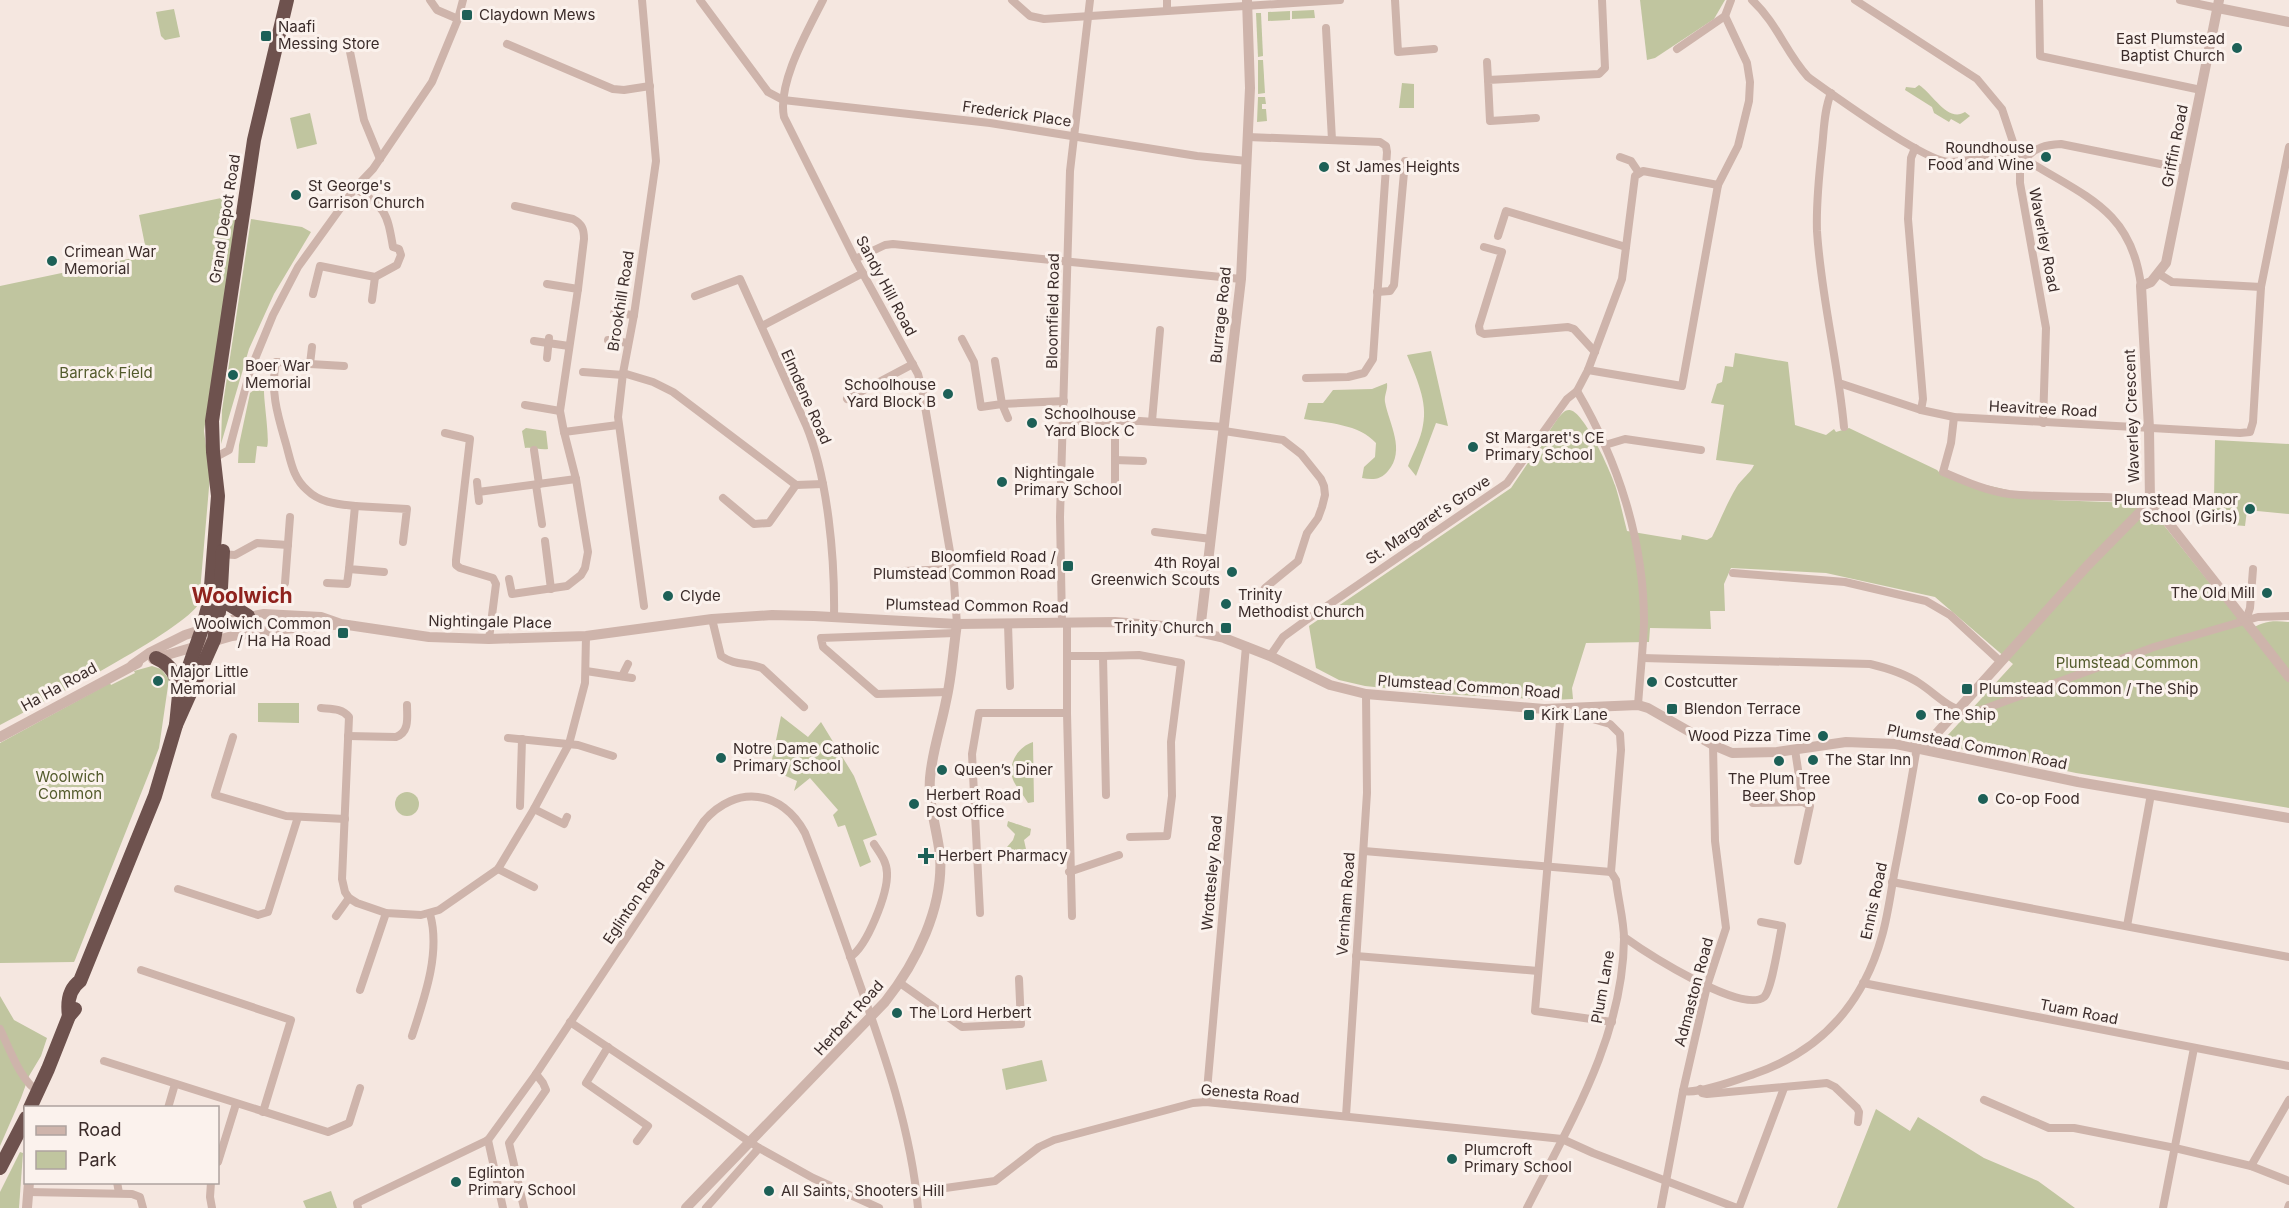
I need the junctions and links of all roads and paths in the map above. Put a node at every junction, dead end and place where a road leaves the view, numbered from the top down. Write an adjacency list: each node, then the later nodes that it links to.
1 (287, 0): 117 (highway, Grand Depot Road)
2 (430, 0): 23 (street)
3 (463, 0): 23 (street)
4 (642, 0): 32 (street, Brookhill Road)
5 (700, 0): 35 (street)
6 (823, 0): 35 (street)
7 (1012, 0): 21 (street)
8 (1090, 0): 21 (street, Bloomfield Road)
9 (1167, 0): 20 (street)
10 (1340, 0): 18 (street)
11 (1395, 0): 28 (street)
12 (1602, 0): 31 (street)
13 (1731, 0): 22 (street)
14 (1752, 0): 34 (street)
15 (1855, 0): 42 (street)
16 (2039, 0): 33 (street)
17 (2180, 0): 19 (street)
18 (1247, 2): 20 (street); 38 (street, Burrage Road)
19 (2219, 4): 24 (street); 33 (street, Griffin Road)
20 (1167, 10): 21 (street)
21 (1088, 16): 37 (street, Bloomfield Road)
22 (1725, 16): 29 (street); 50 (street)
23 (458, 19): 44 (street)
24 (2289, 22)
25 (1326, 28): 39 (street)
26 (348, 42): 44 (street)
27 (507, 44): 32 (street)
28 (1434, 49)
29 (1677, 49)
30 (1487, 62): 31 (street)
31 (1488, 80): 36 (street)
32 (650, 86): 72 (street, Brookhill Road)
33 (2201, 90): 48 (street, Griffin Road)
34 (1831, 93): 41 (street); 93 (street)
35 (783, 100): 37 (street, Frederick Place); 57 (street, Sandy Hill Road)
36 (1536, 118)
37 (1072, 135): 46 (street, Frederick Place); 58 (street, Bloomfield Road)
38 (1248, 137): 39 (street); 46 (street, Burrage Road)
39 (1332, 140): 67 (street)
40 (2289, 147): 52 (street)
41 (1915, 148): 42 (street); 100 (street)
42 (2017, 150): 45 (street)
43 (1620, 157): 49 (street)
44 (380, 159): 51 (street)
45 (2025, 159): 48 (street); 64 (street, Waverley Crescent); 107 (street, Waverley Road)
46 (1247, 161): 62 (street, Burrage Road)
47 (1405, 161): 67 (street)
48 (2185, 169): 60 (street, Griffin Road)
49 (1639, 173): 50 (street); 56 (street, St. Margaret's Grove)
50 (1718, 185): 88 (street)
51 (355, 188): 61 (street); 92 (street)
52 (2285, 189): 65 (street)
53 (515, 206): 66 (street)
54 (1497, 236): 56 (street)
55 (1484, 247): 82 (street)
56 (1626, 247): 82 (street, St. Margaret's Grove)
57 (855, 259): 58 (street); 59 (street, Sandy Hill Road)
58 (1068, 262): 62 (street); 97 (street, Bloomfield Road)
59 (863, 273): 73 (street); 86 (street, Sandy Hill Road)
60 (2159, 274): 64 (street); 65 (street)
61 (375, 277): 68 (street); 70 (street)
62 (1241, 279): 110 (street, Burrage Road)
63 (547, 284): 66 (street)
64 (2141, 286): 111 (street, Waverley Crescent)
65 (2261, 287): 111 (street, Heavitree Road)
66 (578, 289): 80 (street)
67 (1377, 292): 91 (street)
68 (313, 294)
69 (694, 296): 73 (street, Elmdene Road)
70 (372, 300)
71 (614, 313): 72 (street)
72 (634, 315): 79 (street, Brookhill Road)
73 (762, 326): 122 (street, Elmdene Road)
74 (1160, 330): 106 (street)
75 (962, 339): 98 (street)
76 (608, 340): 79 (street)
77 (534, 341): 78 (street)
78 (549, 341): 80 (street); 83 (street)
79 (628, 343): 90 (street, Brookhill Road)
80 (569, 346): 101 (street)
81 (312, 347): 85 (street)
82 (1595, 352): 88 (street, St. Margaret's Grove)
83 (547, 358)
84 (995, 361): 98 (street)
85 (310, 364): 87 (street); 94 (street)
86 (913, 364): 96 (street); 139 (street, Sandy Hill Road)
87 (344, 366)
88 (1588, 370): 95 (street, St. Margaret's Grove)
89 (583, 372): 90 (street)
90 (623, 374): 108 (street, Brookhill Road); 124 (street)
91 (1306, 378)
92 (247, 380): 94 (street); 117 (street)
93 (1839, 382): 100 (street, Heavitree Road); 109 (street)
94 (273, 385): 130 (street)
95 (1577, 391): 114 (street); 172 (street, St. Margaret's Grove)
96 (847, 399)
97 (1064, 401): 98 (street); 104 (street, Bloomfield Road)
98 (1002, 404): 103 (street)
99 (525, 405): 101 (street)
100 (1921, 410): 102 (street, Heavitree Road)
101 (560, 411): 112 (street)
102 (1954, 417): 107 (street, Heavitree Road); 129 (street)
103 (1008, 418)
104 (1064, 421): 105 (street); 157 (street, Bloomfield Road)
105 (1115, 421): 106 (street); 118 (street)
106 (1152, 422): 110 (street)
107 (2043, 423): 111 (street, Heavitree Road)
108 (618, 425): 112 (street); 151 (street, Brookhill Road)
109 (1844, 427)
110 (1224, 429): 134 (street, Burrage Road); 148 (street)
111 (2149, 429): 129 (street, Waverley Crescent)
112 (564, 432): 120 (street)
113 (445, 433): 166 (street)
114 (1605, 445): 116 (street); 174 (street)
115 (534, 450): 123 (street)
116 (1701, 450)
117 (215, 454): 138 (highway, Grand Depot Road)
118 (1115, 460): 119 (street); 125 (street)
119 (1143, 461)
120 (576, 479): 123 (street); 149 (street)
121 (477, 482): 126 (street)
122 (823, 484): 124 (street); 154 (street, Elmdene Road)
123 (538, 485): 126 (street); 132 (street)
124 (796, 485): 127 (street)
125 (1115, 490)
126 (478, 492): 128 (street)
127 (723, 498)
128 (479, 501)
129 (2150, 502): 156 (street); 175 (street, Waverley Crescent)
130 (355, 506): 136 (street); 140 (street)
131 (290, 517): 137 (street)
132 (542, 524)
133 (1155, 532): 134 (street)
134 (1211, 539): 164 (street, Burrage Road)
135 (545, 541): 149 (street)
136 (403, 542)
137 (288, 545): 138 (street); 146 (street)
138 (218, 554): 150 (highway); 161 (highway)
139 (953, 568): 143 (street); 163 (street, Sandy Hill Road)
140 (349, 569): 142 (street); 147 (street)
141 (2253, 569): 156 (street)
142 (384, 572)
143 (878, 572)
144 (1733, 573): 175 (street)
145 (509, 579): 149 (street)
146 (285, 583)
147 (327, 583)
148 (1265, 588)
149 (550, 589)
150 (221, 591): 152 (highway); 158 (highway)
151 (644, 606)
152 (248, 616): 158 (street, Nightingale Place); 159 (street, Nightingale Place)
153 (2289, 616): 156 (street)
154 (834, 617): 155 (street, Plumstead Common Road); 163 (street, Plumstead Common Road)
155 (712, 619): 162 (street, Plumstead Common Road); 188 (street)
156 (2246, 620): 180 (street); 192 (street)
157 (1065, 623): 160 (street, Plumstead Common Road); 164 (street, Plumstead Common Road); 170 (street, Bloomfield Road)
158 (218, 624): 161 (street, Ha Ha Road); 167 (highway)
159 (340, 624): 166 (street, Nightingale Place); 167 (street, Nightingale Place)
160 (1008, 624): 163 (street, Plumstead Common Road); 182 (street)
161 (202, 628): 168 (highway); 177 (street, Ha Ha Road)
162 (640, 628): 165 (street, Nightingale Place)
163 (956, 629): 183 (street, Herbert Road); 183 (street)
164 (1200, 631): 169 (street, Plumstead Common Road)
165 (586, 636): 166 (street, Nightingale Place); 178 (street)
166 (489, 639)
167 (214, 640): 168 (street, Ha Ha Road); 194 (highway)
168 (195, 646): 173 (street, Ha Ha Road); 185 (highway)
169 (1246, 646): 172 (street, Plumstead Common Road); 265 (street, Wrottesley Road)
170 (1067, 656): 171 (street); 193 (street, Bloomfield Road)
171 (1103, 656): 207 (street); 216 (street)
172 (1270, 656): 184 (street, Plumstead Common Road)
173 (156, 658): 177 (street, Ha Ha Road); 185 (highway)
174 (1642, 658): 187 (street); 192 (street)
175 (2001, 662): 192 (street, Waverley Crescent)
176 (628, 664): 179 (street)
177 (132, 665): 196 (street, Ha Ha Road)
178 (586, 671): 179 (street); 200 (street)
179 (622, 676): 181 (street)
180 (2289, 677)
181 (632, 678)
182 (1010, 686)
183 (948, 692): 243 (street, Herbert Road)
184 (1366, 694): 191 (street, Plumstead Common Road); 218 (street, Vernham Road)
185 (179, 695): 194 (highway)
186 (407, 705): 195 (street)
187 (1638, 705): 190 (street, Plumstead Common Road); 201 (street, Plumstead Common Road)
188 (804, 707)
189 (321, 708): 195 (street)
190 (1580, 709): 191 (street, Plumstead Common Road); 224 (street, Plum Lane)
191 (1561, 710): 221 (street)
192 (1957, 711): 204 (street, Waverley Crescent)
193 (1067, 713): 223 (street, Bloomfield Road); 230 (street)
194 (176, 725): 261 (highway)
195 (348, 736): 215 (street)
196 (0, 737)
197 (233, 737): 212 (street)
198 (508, 738): 199 (street)
199 (522, 740): 200 (street); 210 (street)
200 (569, 744): 205 (street); 211 (street)
201 (1713, 746): 203 (street, Plumstead Common Road); 245 (street, Admaston Road)
202 (1917, 747): 203 (street, Plumstead Common Road); 204 (street, Plumstead Common Road); 225 (street, Ennis Road)
203 (1795, 750): 208 (street)
204 (1931, 751): 206 (street, Plumstead Common Road)
205 (613, 756)
206 (2151, 794): 214 (street, Plumstead Common Road); 235 (street)
207 (1106, 795)
208 (1803, 802): 209 (street); 220 (street)
209 (1753, 803)
210 (519, 806)
211 (534, 809): 213 (street); 222 (street)
212 (298, 817): 215 (street); 227 (street)
213 (567, 817)
214 (2289, 818)
215 (345, 819): 228 (street)
216 (1130, 837)
217 (874, 844): 238 (street)
218 (1364, 851): 221 (street); 237 (street, Vernham Road)
219 (1119, 855): 223 (street)
220 (1798, 861)
221 (1547, 867): 224 (street); 241 (street)
222 (498, 869): 226 (street); 231 (street)
223 (1069, 872): 233 (street, Bloomfield Road)
224 (1611, 872): 236 (street, Plum Lane)
225 (1892, 882): 235 (street); 244 (street, Ennis Road)
226 (534, 887)
227 (178, 889)
228 (350, 898): 229 (street); 232 (street)
229 (386, 913): 231 (street); 246 (street)
230 (980, 913)
231 (430, 914): 251 (street)
232 (336, 916)
233 (1072, 916)
234 (1761, 922): 245 (street)
235 (2127, 926): 239 (street)
236 (1624, 937): 245 (street); 249 (street, Plum Lane)
237 (1356, 956): 241 (street); 270 (street, Vernham Road)
238 (850, 957): 247 (street, Eglinton Road); 248 (street, Eglinton Road)
239 (2289, 957)
240 (141, 970): 269 (street)
241 (1538, 971): 249 (street)
242 (1019, 979): 243 (street)
243 (900, 983): 247 (street, Herbert Road)
244 (1863, 983): 253 (street, Tuam Road); 260 (street, Ennis Road)
245 (1707, 986): 262 (street, Admaston Road)
246 (360, 990)
247 (872, 1016): 276 (street, Herbert Road); 288 (street, Eglinton Road)
248 (570, 1022): 252 (street); 256 (street, Eglinton Road)
249 (1612, 1022): 273 (street, Plum Lane)
250 (0, 1029): 261 (street)
251 (412, 1036)
252 (608, 1047): 275 (street); 276 (street)
253 (2194, 1048): 255 (street, Tuam Road); 277 (street)
254 (104, 1061): 257 (street)
255 (2289, 1066)
256 (536, 1074): 274 (street, Eglinton Road); 295 (street)
257 (175, 1084): 266 (street); 268 (street)
258 (360, 1088): 269 (street)
259 (1784, 1088): 260 (street); 271 (street); 302 (street)
260 (1700, 1089): 262 (street, Ennis Road)
261 (39, 1091): 267 (highway)
262 (1683, 1091): 281 (street, Admaston Road)
263 (1984, 1100): 277 (street)
264 (2289, 1100): 279 (street)
265 (1206, 1102): 270 (street, Genesta Road); 288 (street, Genesta Road)
266 (236, 1104): 269 (street); 278 (street)
267 (31, 1106)
268 (168, 1106)
269 (263, 1113)
270 (1346, 1116): 273 (street, Genesta Road)
271 (1858, 1122)
272 (24, 1126): 280 (highway)
273 (1562, 1139): 281 (street, Genesta Road); 300 (street, Plum Lane)
274 (488, 1140): 290 (street, Eglinton Road); 294 (street)
275 (637, 1141)
276 (754, 1145): 296 (street, Herbert Road); 297 (street, Herbert Road); 298 (street)
277 (2175, 1148): 279 (street); 303 (street)
278 (219, 1159)
279 (2251, 1166): 282 (street)
280 (0, 1168)
281 (1667, 1181): 301 (street, Admaston Road); 302 (street, Genesta Road)
282 (2289, 1181)
283 (75, 1184): 287 (street)
284 (117, 1184): 289 (street)
285 (212, 1184): 293 (street)
286 (29, 1187): 287 (street); 291 (street)
287 (74, 1192): 289 (street)
288 (917, 1192): 299 (street, Eglinton Road)
289 (119, 1193): 292 (street)
290 (358, 1205)
291 (27, 1208)
292 (143, 1208)
293 (212, 1208)
294 (503, 1208)
295 (524, 1208)
296 (686, 1208)
297 (706, 1208)
298 (879, 1208)
299 (918, 1208)
300 (1527, 1208)
301 (1661, 1208)
302 (1738, 1208)
303 (2163, 1208)

